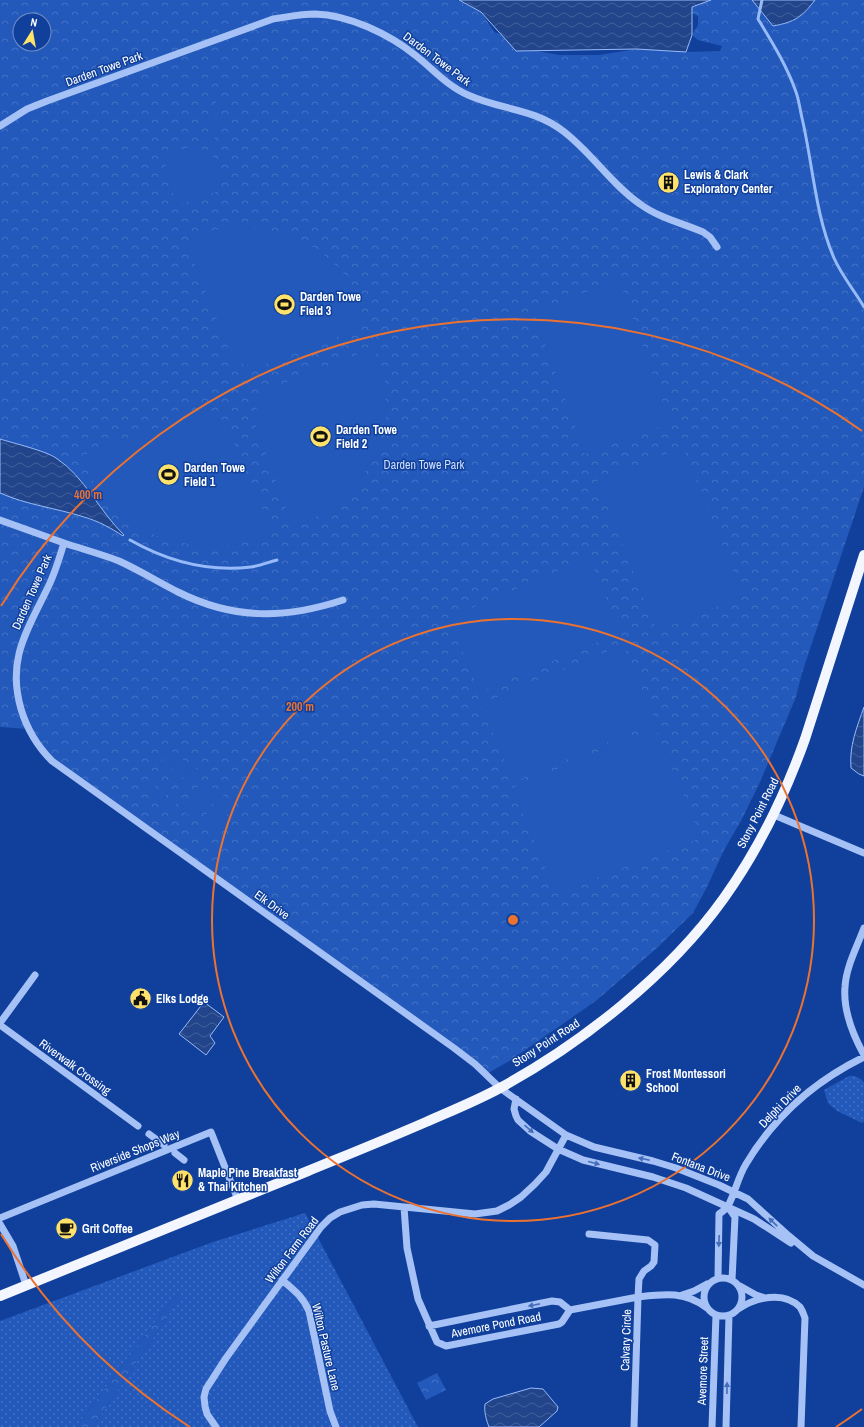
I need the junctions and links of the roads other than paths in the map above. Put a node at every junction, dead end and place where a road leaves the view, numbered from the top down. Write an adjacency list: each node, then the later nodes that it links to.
1 (0, 126): 2 (street, Darden Towe Park)
2 (717, 247)
3 (0, 520): 4 (street, Darden Towe Park)
4 (64, 543): 6 (street); 7 (street, Darden Towe Park)
5 (864, 554): 8 (main road, Stony Point Road)
6 (343, 600)
7 (34, 738): 15 (street, Elk Drive)
8 (774, 815): 9 (street); 15 (main road, Stony Point Road)
9 (864, 853)
10 (864, 928): 14 (street)
11 (35, 975): 12 (street)
12 (3, 1013): 13 (street)
13 (0, 1024): 17 (street, Riverwalk Crossing)
14 (864, 1056): 24 (street, Delphi Drive)
15 (500, 1088): 16 (street, Elk Drive); 25 (main road, Stony Point Road)
16 (516, 1099): 19 (street, Fontana Drive); 21 (street, one-way to 21)
17 (138, 1126)
18 (149, 1134): 20 (street)
19 (566, 1135): 21 (street, Wilton Farm Road); 24 (street, Fontana Drive, one-way to 19)
20 (164, 1145)
21 (558, 1149): 26 (street, Wilton Farm Road); 27 (street, one-way to 27)
22 (175, 1153): 23 (street)
23 (184, 1160)
24 (733, 1192): 27 (street); 31 (street, Fontana Drive, one-way to 24)
25 (238, 1200): 28 (street, Riverside Shops Way); 36 (main road, Stony Point Road)
26 (404, 1207): 33 (street, Wilton Farm Road); 47 (street, Avemore Pond Road)
27 (728, 1207): 31 (street); 32 (street, one-way to 32); 34 (street)
28 (0, 1218)
29 (0, 1224): 36 (street)
30 (590, 1234): 40 (street)
31 (814, 1256): 37 (street, Fontana Drive)
32 (718, 1278): 34 (street); 35 (street)
33 (282, 1280): 48 (street, Wilton Farm Road); 49 (street, Wilton Pasture Lane)
34 (735, 1282): 41 (street); 43 (street)
35 (709, 1283): 38 (street, Calvary Circle); 42 (street)
36 (26, 1285): 39 (main road, Stony Point Road)
37 (864, 1285)
38 (682, 1295): 40 (street, Calvary Circle); 42 (street, Calvary Circle)
39 (0, 1296)
40 (638, 1297): 44 (street); 50 (street, Calvary Circle)
41 (765, 1298): 43 (street); 53 (street)
42 (707, 1308): 45 (street)
43 (738, 1309): 46 (street)
44 (570, 1310): 47 (street, Avemore Pond Road, one-way to 47); 47 (street, Avemore Pond Road)
45 (716, 1315): 46 (street); 51 (street, Avemore Street)
46 (729, 1315): 52 (street, Avemore Street, one-way to 46)
47 (429, 1326)
48 (216, 1427)
49 (336, 1427)
50 (634, 1427)
51 (712, 1427)
52 (726, 1427)
53 (801, 1427)

